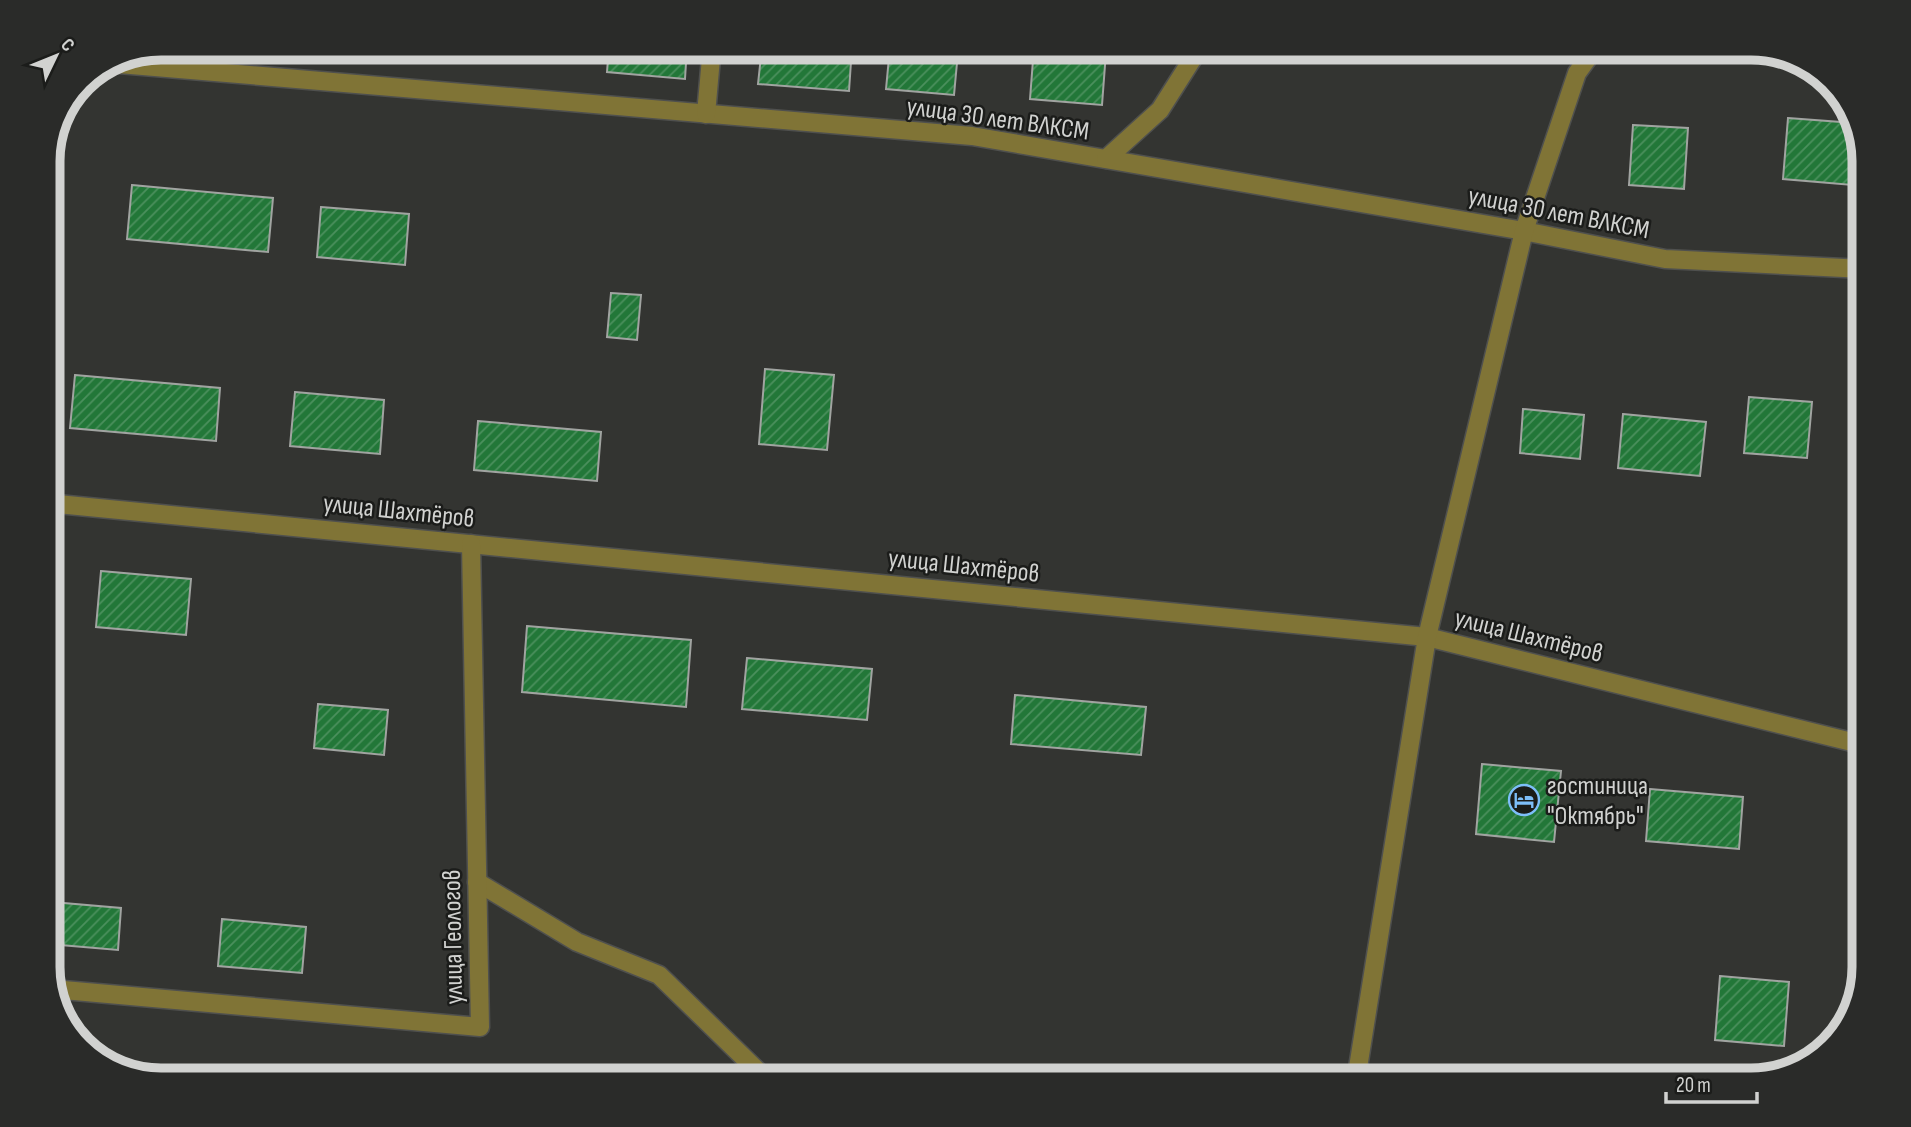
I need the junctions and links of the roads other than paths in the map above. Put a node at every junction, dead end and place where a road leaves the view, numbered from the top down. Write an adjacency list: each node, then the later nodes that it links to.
1 (711, 59): 5 (street)
2 (1192, 59): 6 (street)
3 (1587, 59): 7 (street)
4 (129, 65): 5 (street, улица 30 лет ВЛКСМ)
5 (706, 114): 6 (street, улица 30 лет ВЛКСМ)
6 (1106, 159): 7 (street, улица 30 лет ВЛКСМ)
7 (1524, 231): 8 (street, улица 30 лет ВЛКСМ); 11 (street)
8 (1851, 268)
9 (60, 504): 10 (street, улица Шахтёров)
10 (471, 544): 11 (street, улица Шахтёров); 13 (street, улица Геологов)
11 (1427, 637): 12 (street, улица Шахтёров); 16 (street)
12 (1852, 742)
13 (477, 882): 14 (street, улица Геологов); 15 (street)
14 (62, 990)
15 (755, 1068)
16 (1358, 1068)

